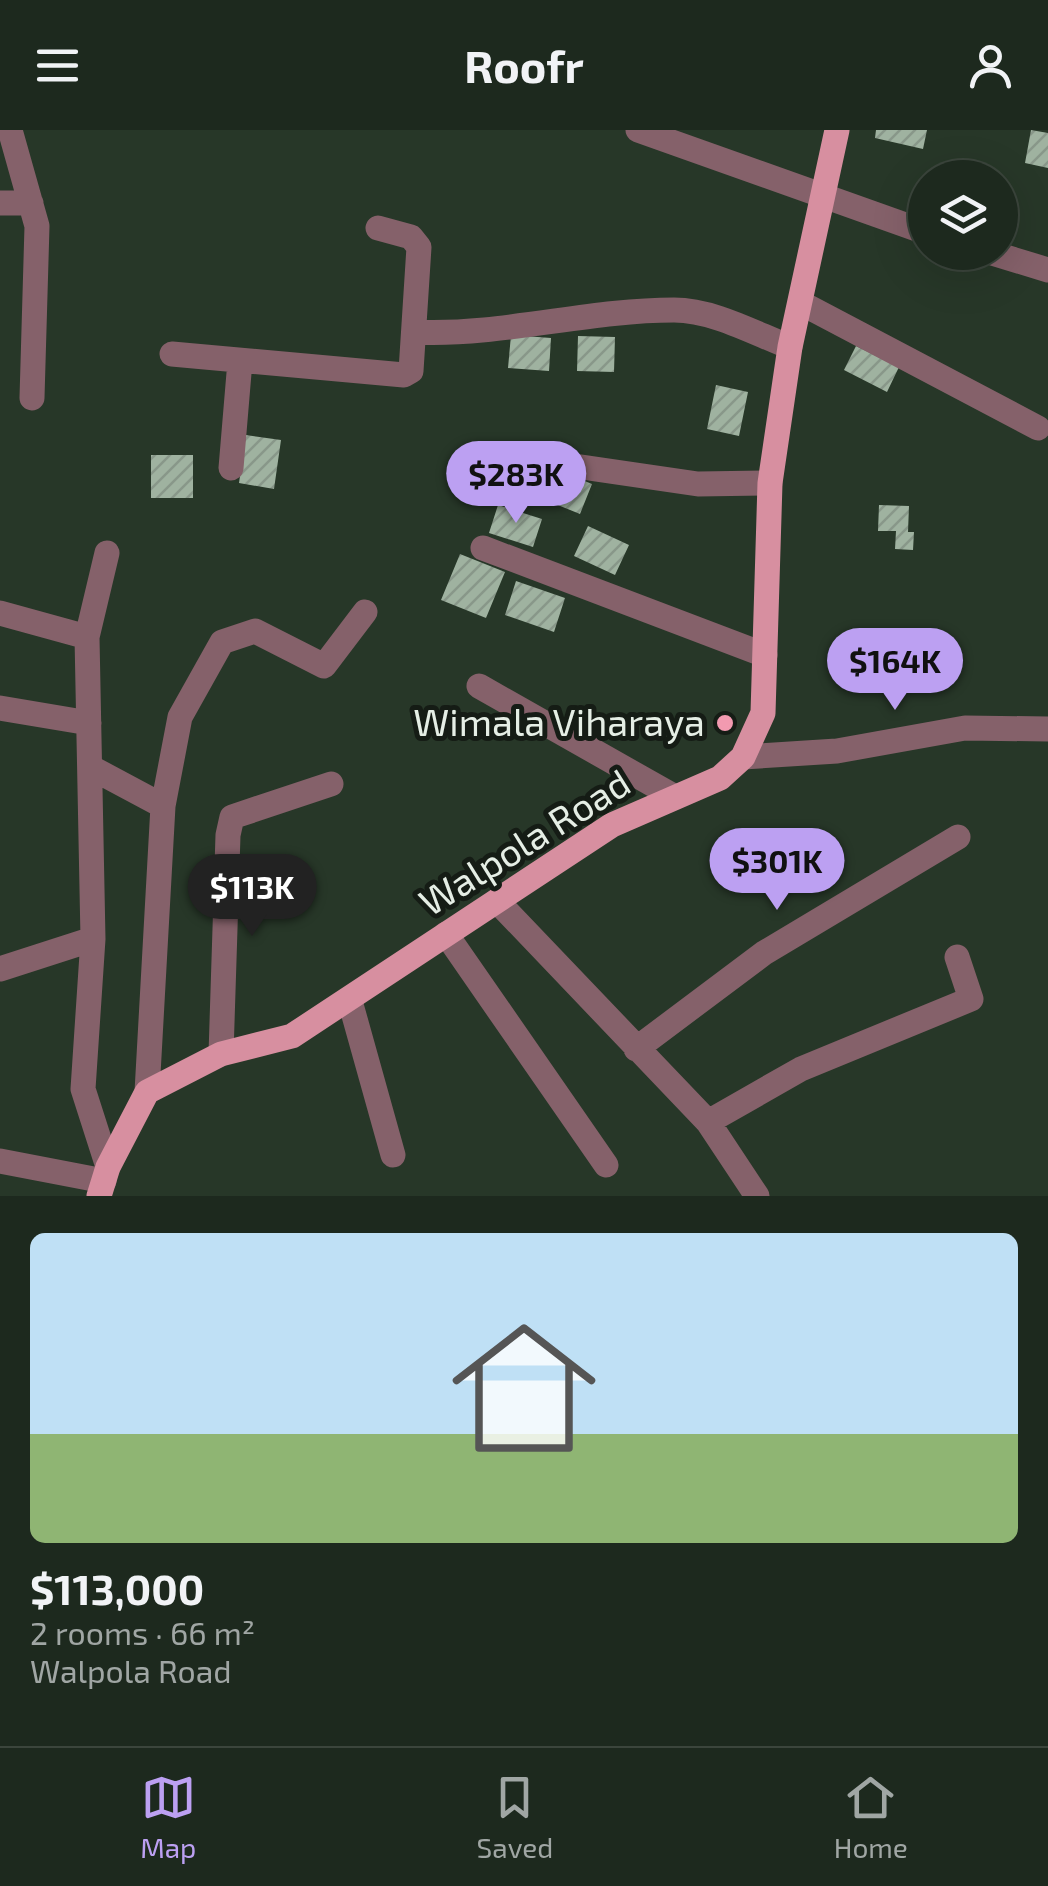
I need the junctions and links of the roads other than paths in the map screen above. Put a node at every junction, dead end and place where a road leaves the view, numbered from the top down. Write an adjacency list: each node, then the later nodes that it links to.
1 (10, 130): 6 (street)
2 (638, 130): 4 (street)
3 (838, 130): 4 (main road)
4 (823, 198): 7 (street); 11 (main road)
5 (0, 203): 6 (street)
6 (31, 204): 16 (street)
7 (908, 226)
8 (378, 228): 12 (street)
9 (1018, 261): 10 (street)
10 (1048, 270)
11 (801, 303): 13 (main road); 17 (street)
12 (415, 332): 13 (street); 15 (street)
13 (790, 348): 20 (main road)
14 (172, 354): 15 (street)
15 (240, 361): 19 (street)
16 (32, 398)
17 (1038, 428)
18 (561, 464): 20 (street)
19 (230, 468)
20 (770, 483): 26 (main road)
21 (484, 548): 26 (street)
22 (106, 552): 25 (street)
23 (365, 612): 35 (street)
24 (0, 613): 25 (street)
25 (87, 636): 29 (street)
26 (765, 655): 31 (main road)
27 (479, 686): 34 (street)
28 (0, 708): 29 (street)
29 (89, 723): 32 (street)
30 (1048, 730): 31 (street)
31 (743, 757): 34 (main road, Walpola Road)
32 (90, 767): 35 (street); 39 (street)
33 (331, 784): 44 (street)
34 (675, 796): 37 (main road, Walpola Road)
35 (163, 806): 45 (street)
36 (958, 837): 43 (street)
37 (496, 902): 38 (main road, Walpola Road); 43 (street)
38 (446, 934): 42 (main road, Walpola Road); 49 (street)
39 (93, 939): 41 (street); 50 (street)
40 (957, 957): 46 (street)
41 (0, 969)
42 (350, 1001): 44 (main road, Walpola Road); 47 (street)
43 (636, 1049): 46 (street)
44 (221, 1054): 45 (main road, Walpola Road)
45 (147, 1092): 50 (main road)
46 (708, 1122): 51 (street)
47 (393, 1155)
48 (0, 1161): 50 (street)
49 (606, 1165)
50 (104, 1181)
51 (757, 1196)

